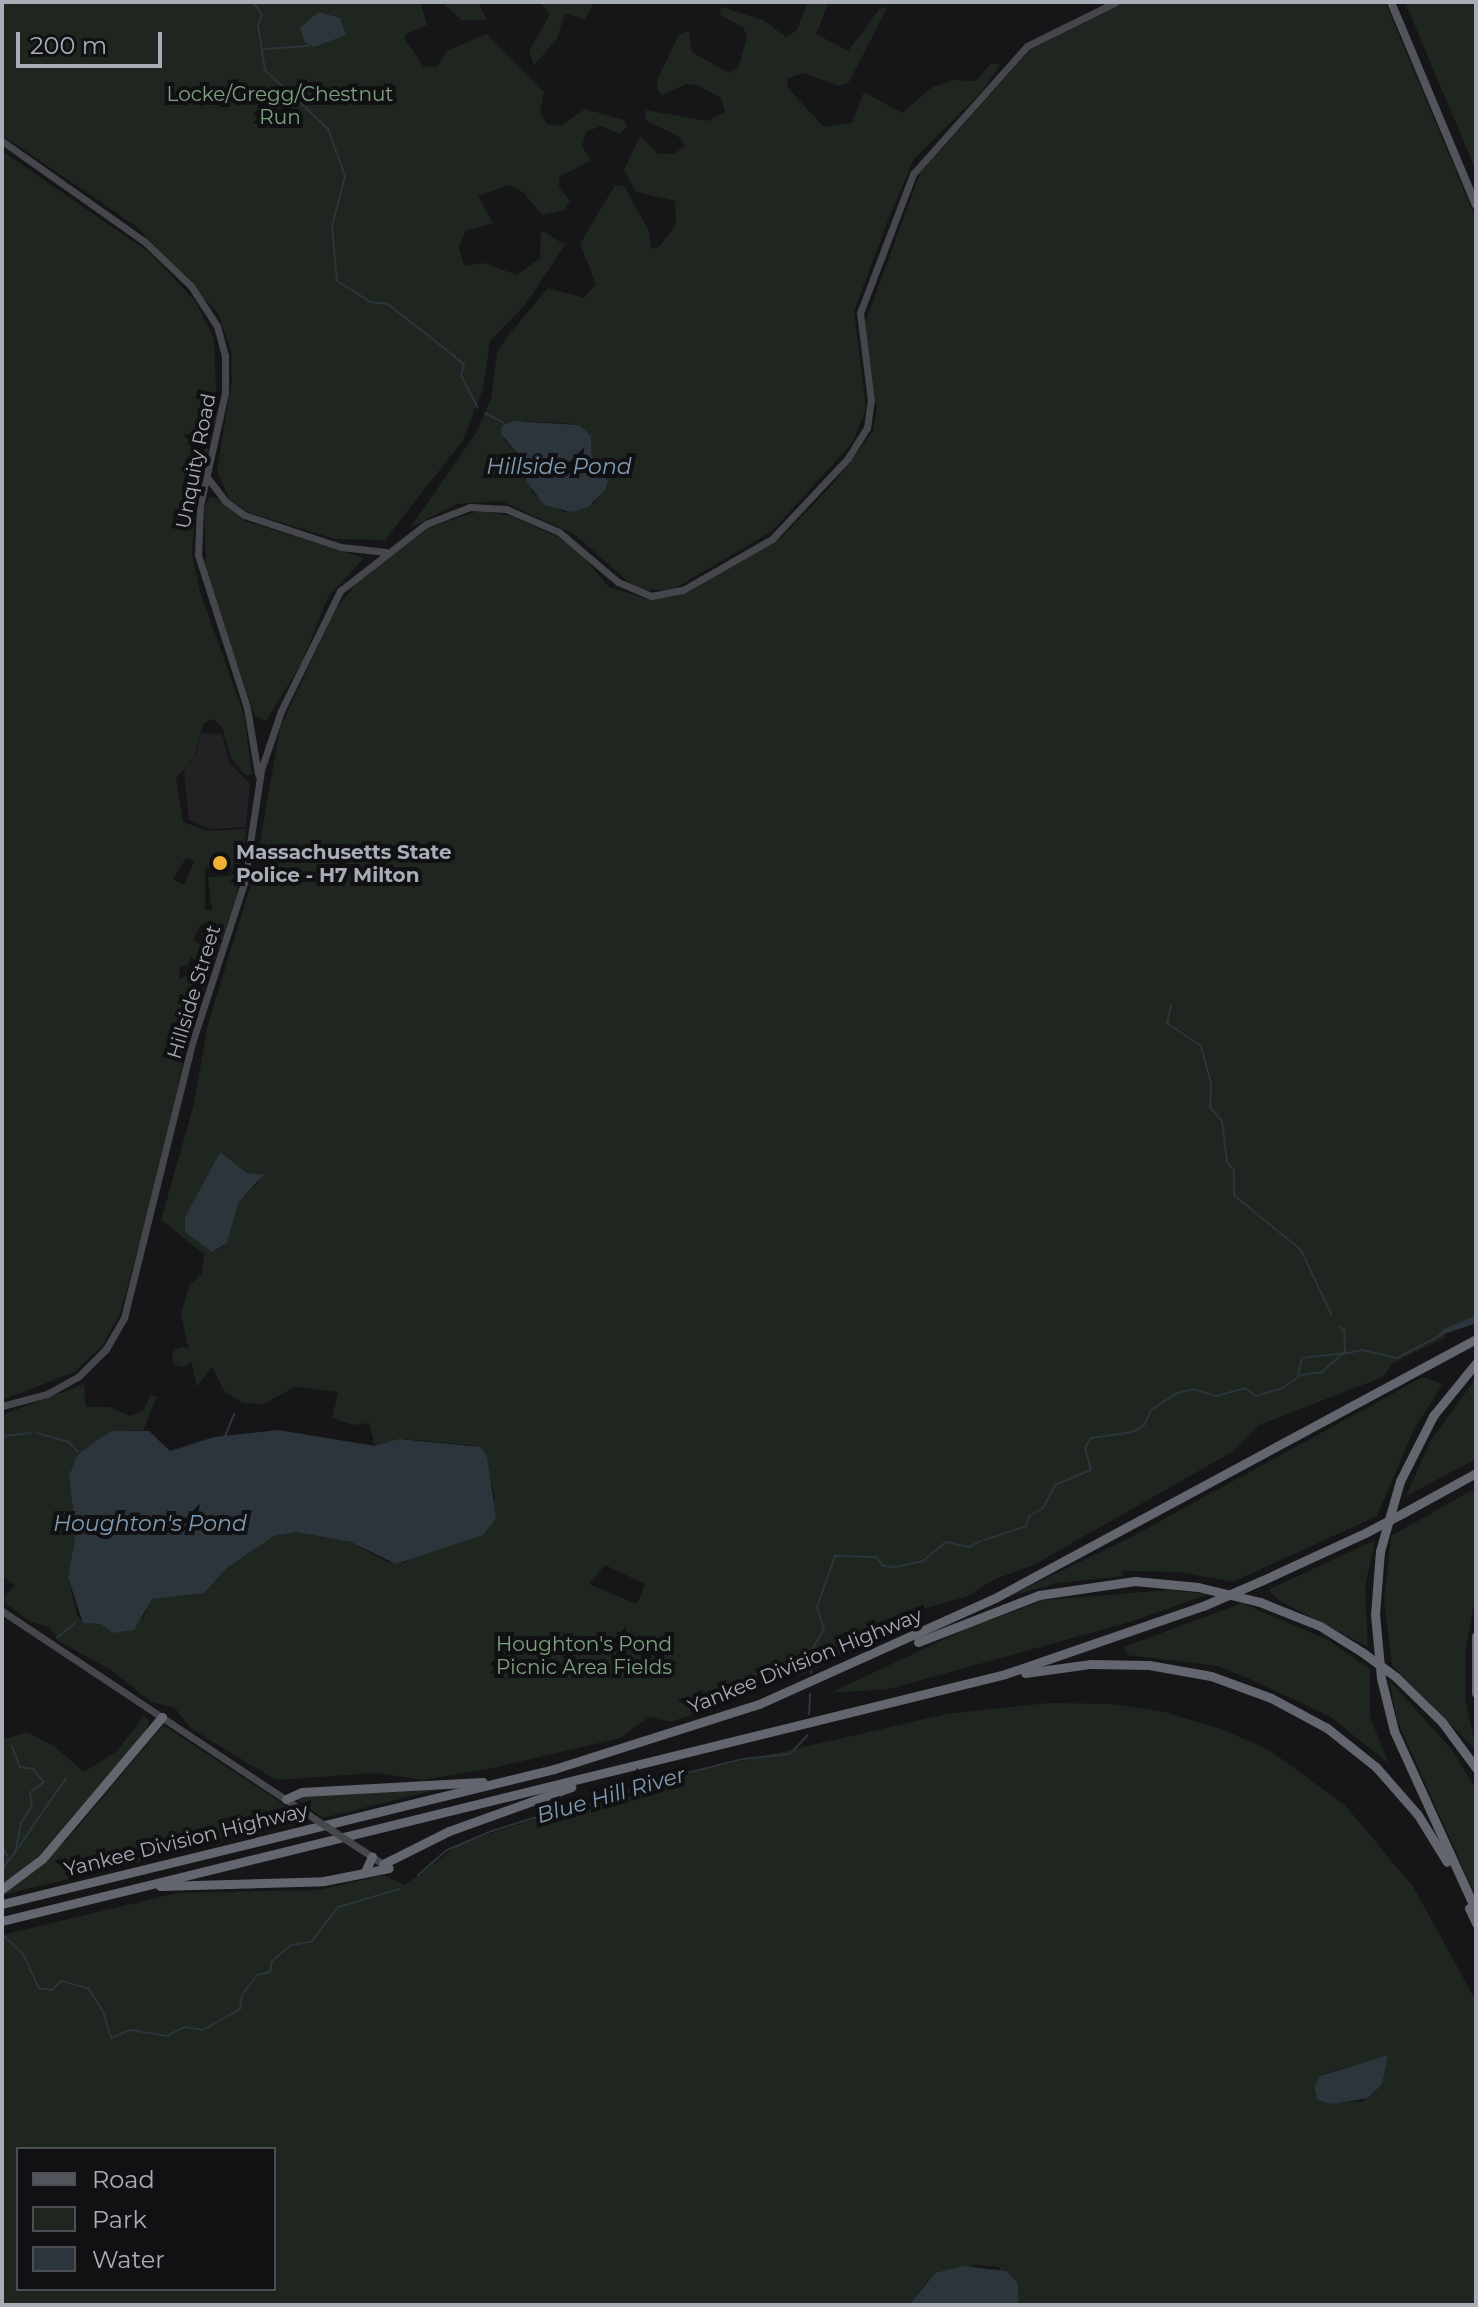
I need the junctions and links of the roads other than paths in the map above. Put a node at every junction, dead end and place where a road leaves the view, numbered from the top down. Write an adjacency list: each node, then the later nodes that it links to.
1 (1116, 2): 6 (main road, Hillside Street)
2 (1391, 2): 4 (main road)
3 (2, 141): 5 (main road, Unquity Road)
4 (1476, 205)
5 (207, 477): 6 (main road); 7 (main road, Unquity Road)
6 (386, 552): 7 (main road, Hillside Street)
7 (258, 784): 10 (main road, Hillside Street)
8 (1476, 1339): 14 (highway, Yankee Division Highway)
9 (1476, 1363): 28 (highway)
10 (2, 1406)
11 (1476, 1473): 15 (highway, bridge)
12 (2, 1611): 17 (main road)
13 (1476, 1636): 16 (highway)
14 (858, 1663): 18 (highway, bridge); 20 (highway, Yankee Division Highway)
15 (1005, 1674): 19 (highway, Yankee Division Highway); 30 (highway)
16 (1476, 1693)
17 (162, 1717): 21 (main road); 26 (highway)
18 (1476, 1768)
19 (599, 1775): 23 (highway); 25 (highway, Yankee Division Highway)
20 (506, 1781): 21 (highway); 27 (highway, Yankee Division Highway)
21 (286, 1799): 22 (main road, bridge)
22 (372, 1856): 23 (main road); 24 (highway)
23 (386, 1866): 24 (highway)
24 (365, 1872): 25 (highway)
25 (145, 1886): 29 (highway, Yankee Division Highway)
26 (2, 1889)
27 (2, 1904)
28 (1476, 1911)
29 (2, 1921)
30 (1476, 1923)

